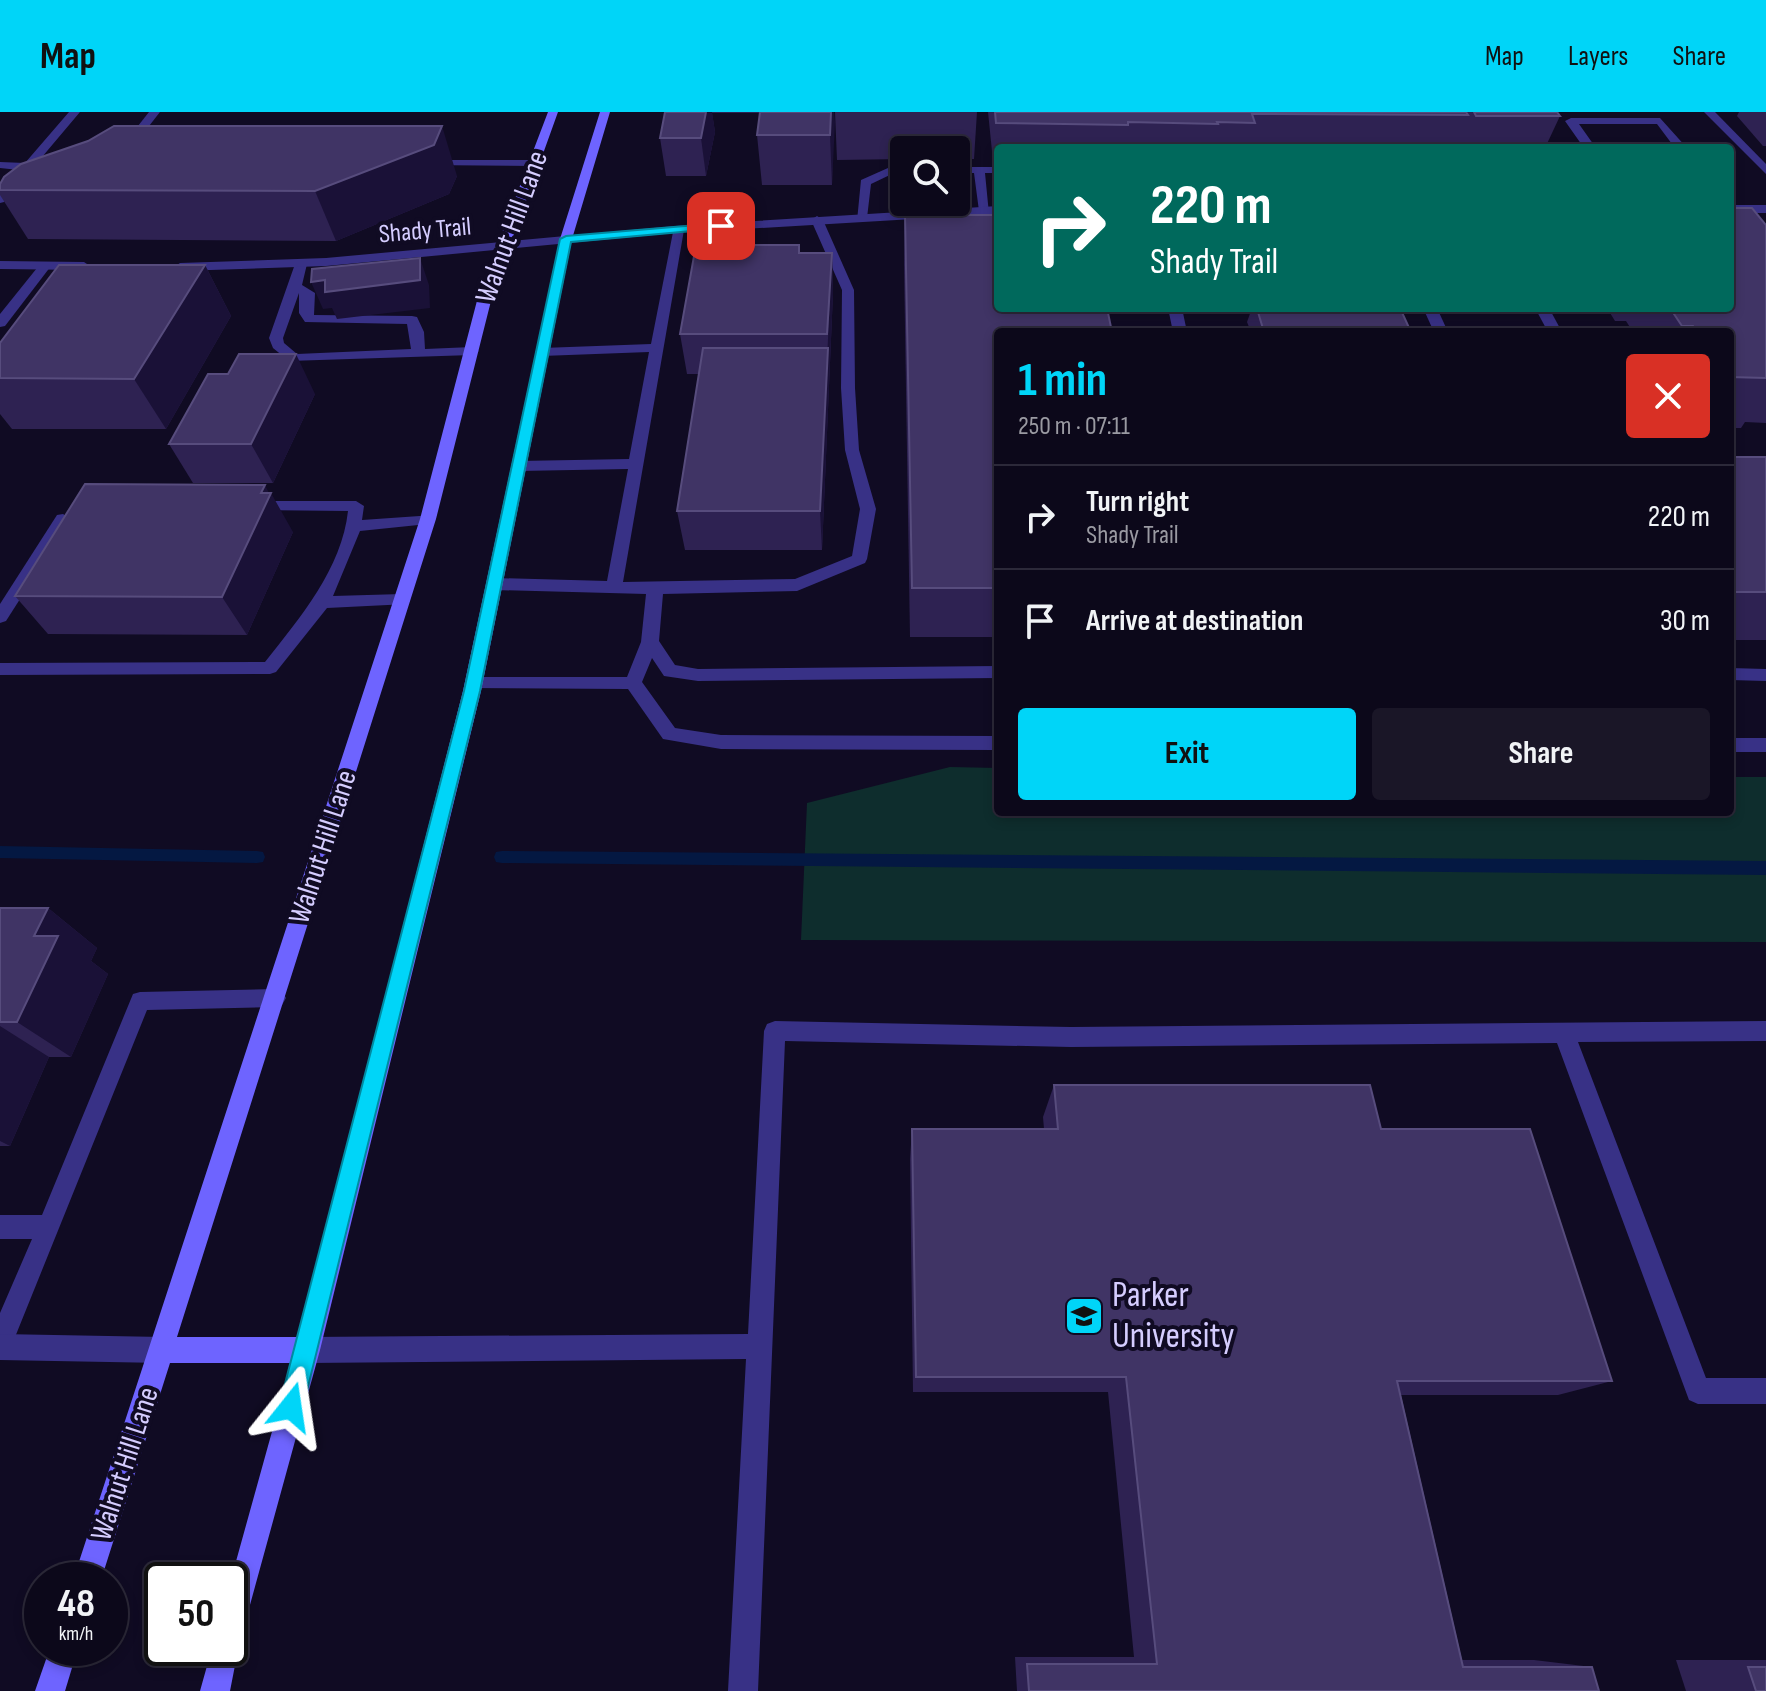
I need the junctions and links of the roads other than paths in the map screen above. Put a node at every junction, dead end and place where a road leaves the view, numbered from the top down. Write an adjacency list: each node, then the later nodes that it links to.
1 (75, 112): 13 (street)
2 (155, 112): 8 (street)
3 (553, 112): 10 (main road, Walnut Hill Lane)
4 (605, 112): 26 (main road, Walnut Hill Lane)
5 (1709, 112): 18 (street)
6 (1587, 144): 7 (street)
7 (1678, 144)
8 (123, 153)
9 (408, 163): 10 (street)
10 (535, 163): 27 (main road, Walnut Hill Lane)
11 (0, 165): 13 (street)
12 (42, 166): 13 (street)
13 (28, 167): 19 (street)
14 (970, 170): 15 (street)
15 (979, 170): 16 (street); 22 (street)
16 (994, 170)
17 (890, 171): 23 (street)
18 (1766, 171)
19 (0, 199)
20 (1734, 209): 21 (street)
21 (1766, 209)
22 (992, 211): 23 (street, Shady Trail)
23 (861, 218): 24 (street, Shady Trail)
24 (817, 220): 25 (street, Shady Trail); 47 (street)
25 (678, 230): 26 (street, Shady Trail); 35 (street)
26 (566, 239): 27 (street, Shady Trail); 37 (main road, Walnut Hill Lane)
27 (502, 248): 28 (street, Shady Trail); 36 (main road, Walnut Hill Lane)
28 (301, 264): 32 (street, Shady Trail); 33 (street)
29 (0, 265): 30 (street)
30 (45, 266): 31 (street); 34 (street)
31 (91, 266)
32 (169, 267)
33 (297, 287): 38 (street); 38 (street)
34 (0, 323)
35 (657, 348): 37 (street); 39 (street)
36 (472, 351): 38 (street); 43 (main road, Walnut Hill Lane)
37 (542, 352): 40 (main road, Walnut Hill Lane)
38 (418, 353)
39 (636, 464): 40 (street); 46 (street)
40 (519, 466): 45 (main road, Walnut Hill Lane)
41 (230, 506): 44 (street)
42 (83, 510): 50 (street)
43 (428, 519): 44 (street); 48 (main road, Walnut Hill Lane)
44 (354, 526): 49 (street)
45 (495, 584): 46 (street); 56 (main road, Walnut Hill Lane)
46 (614, 587): 47 (street)
47 (655, 588): 51 (street)
48 (402, 600): 49 (street); 61 (main road, Walnut Hill Lane)
49 (322, 602): 52 (street)
50 (0, 617)
51 (650, 642): 53 (street); 57 (street)
52 (0, 669)
53 (994, 672)
54 (1734, 674): 55 (street)
55 (1766, 675)
56 (474, 683): 57 (street); 69 (main road, Walnut Hill Lane)
57 (633, 683): 58 (street)
58 (994, 743)
59 (1734, 745): 60 (street)
60 (1766, 745)
61 (275, 998): 65 (street); 68 (main road, Walnut Hill Lane)
62 (1766, 1031): 63 (street)
63 (1564, 1033): 67 (street); 70 (street)
64 (0, 1227): 65 (street)
65 (49, 1227): 66 (street)
66 (0, 1345): 68 (street)
67 (759, 1346): 69 (street); 77 (street)
68 (163, 1350): 69 (main road); 71 (main road, Walnut Hill Lane)
69 (307, 1350): 72 (main road, Walnut Hill Lane)
70 (1766, 1391)
71 (93, 1562)
72 (248, 1568)
73 (58, 1666): 75 (main road)
74 (221, 1666): 76 (main road)
75 (50, 1691)
76 (215, 1691)
77 (743, 1691)

